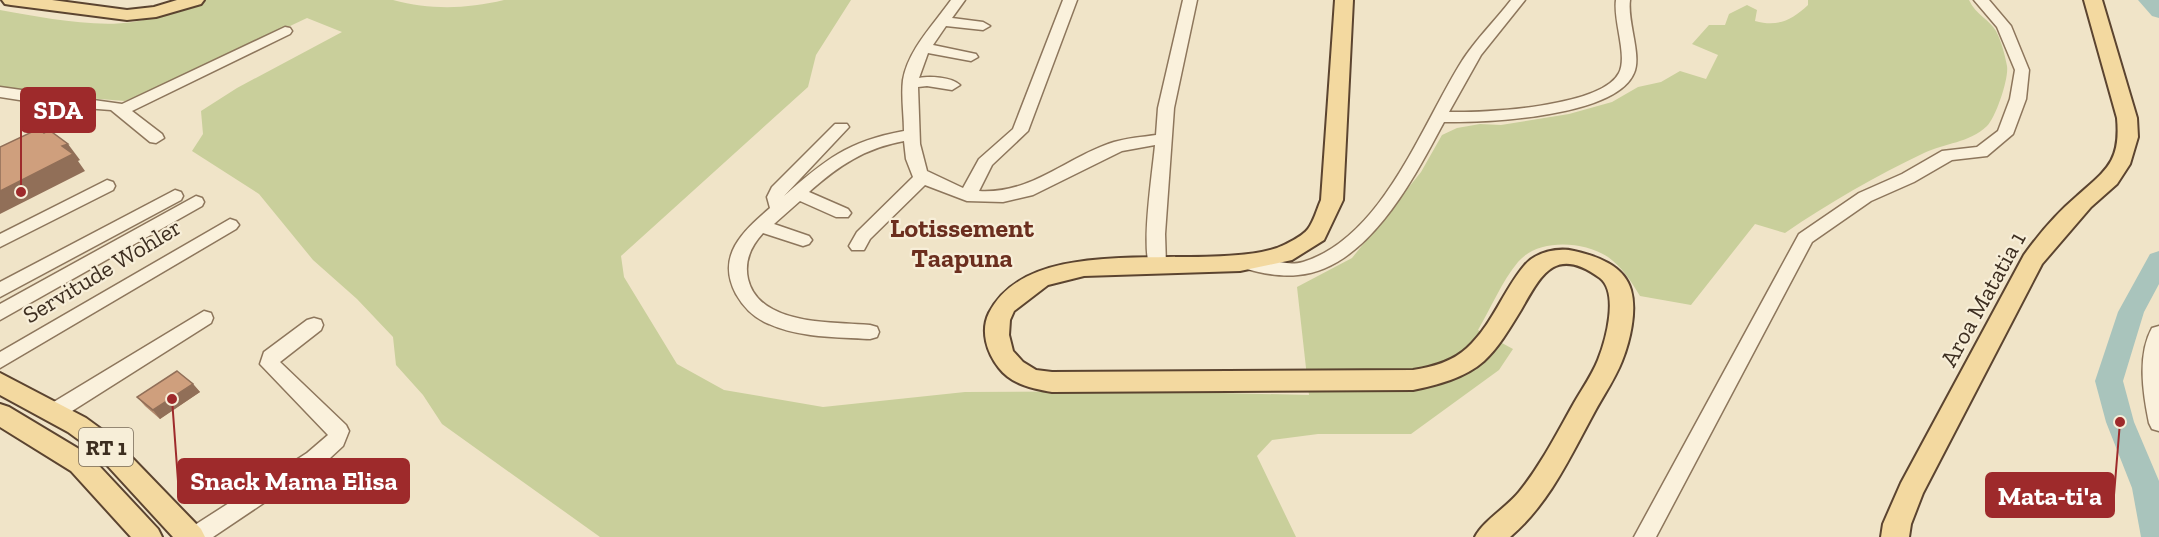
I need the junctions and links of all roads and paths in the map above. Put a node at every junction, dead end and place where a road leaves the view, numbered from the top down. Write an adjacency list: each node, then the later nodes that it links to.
1 (11, 0): 2 (main road)
2 (195, 0)
3 (958, 0): 11 (street)
4 (1070, 0): 28 (street)
5 (1190, 0): 24 (street)
6 (1344, 0): 38 (main road)
7 (1518, 0): 20 (street)
8 (1623, 0): 20 (street)
9 (1981, 0): 54 (street)
10 (2093, 0): 55 (main road, Aroa Matatia 1)
11 (944, 21): 12 (street); 14 (street)
12 (983, 26)
13 (285, 31): 19 (street)
14 (926, 48): 15 (street); 16 (street)
15 (971, 57)
16 (910, 84): 17 (street); 22 (street)
17 (952, 85)
18 (0, 92): 19 (street)
19 (122, 110): 23 (street)
20 (1438, 117): 38 (street)
21 (841, 127): 30 (street)
22 (910, 135): 25 (street); 30 (street)
23 (156, 138)
24 (1163, 139): 28 (street); 39 (street)
25 (922, 178): 28 (street); 37 (street)
26 (769, 183): 30 (street)
27 (107, 186): 36 (street)
28 (967, 195)
29 (175, 196): 40 (street)
30 (786, 201): 32 (street); 34 (street)
31 (196, 202): 41 (street)
32 (842, 213)
33 (230, 225): 46 (street, Servitude Wohler)
34 (761, 226): 35 (street); 44 (street)
35 (803, 240)
36 (0, 242)
37 (858, 246)
38 (1250, 264): 39 (main road)
39 (1157, 265): 53 (main road)
40 (0, 290)
41 (0, 313)
42 (204, 318): 48 (street)
43 (314, 325): 52 (street)
44 (870, 332)
45 (2159, 333): 50 (street)
46 (0, 361)
47 (0, 383): 48 (main road, RT 1)
48 (54, 412): 52 (main road, RT 1)
49 (0, 414): 51 (main road, RT 1)
50 (2159, 423)
51 (148, 537)
52 (193, 537)
53 (1490, 537)
54 (1646, 537)
55 (1895, 537)

